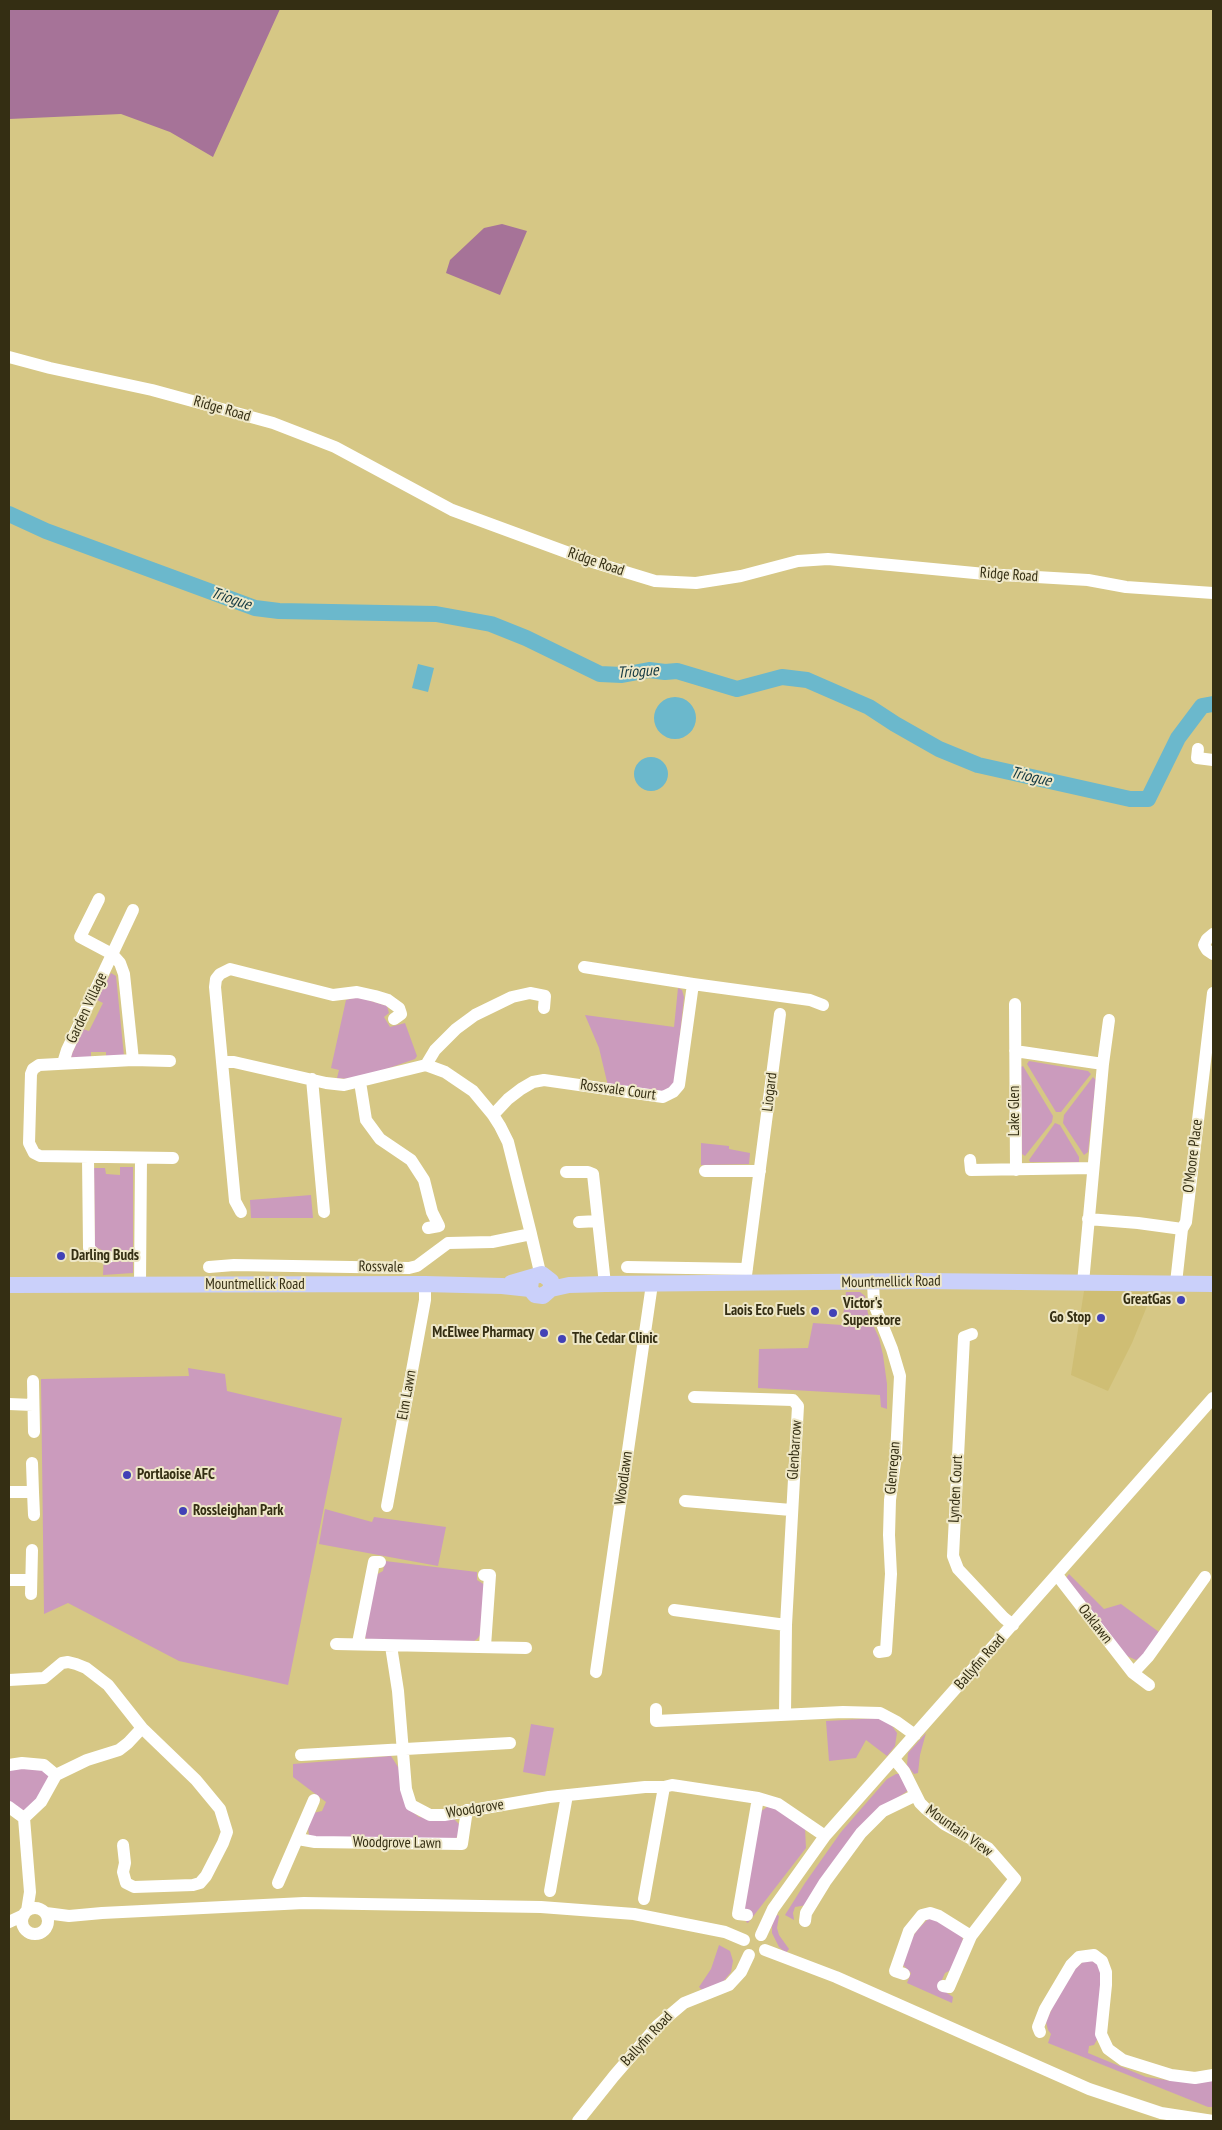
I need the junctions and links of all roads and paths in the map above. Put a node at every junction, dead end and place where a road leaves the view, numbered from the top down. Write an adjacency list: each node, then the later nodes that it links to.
1 (9, 357): 2 (street, Ridge Road)
2 (1213, 594)
3 (1198, 749): 4 (street)
4 (1213, 760)
5 (99, 899): 8 (street)
6 (133, 910): 8 (street, Garden Village)
7 (1213, 934): 9 (street)
8 (112, 954): 20 (street, Garden Village); 23 (street, Garden Village)
9 (1213, 954)
10 (584, 967): 11 (street)
11 (693, 984): 14 (street); 28 (street, Rossvale Court)
12 (1213, 993): 44 (street, O'Moore Place)
13 (1015, 1004): 19 (street, Lake Glen)
14 (823, 1006)
15 (544, 1008): 25 (street)
16 (780, 1014): 36 (street, Liogard)
17 (394, 1019): 22 (street)
18 (1109, 1020): 24 (street)
19 (1015, 1051): 24 (street); 34 (street, Lake Glen)
20 (133, 1060): 21 (street, Garden Village); 23 (street, Garden Village)
21 (170, 1061)
22 (223, 1062): 26 (street); 38 (street)
23 (63, 1063): 29 (street, Garden Village)
24 (1103, 1064): 33 (street)
25 (426, 1066): 27 (street); 28 (street)
26 (312, 1080): 27 (street); 39 (street)
27 (360, 1082): 43 (street)
28 (493, 1115): 45 (street)
29 (88, 1158): 30 (street, Garden Village); 46 (street)
30 (141, 1158): 31 (street, Garden Village); 54 (street)
31 (173, 1158)
32 (970, 1160): 34 (street)
33 (1093, 1168): 34 (street); 40 (street)
34 (1016, 1170)
35 (706, 1171): 36 (street)
36 (760, 1171): 49 (street, Liogard)
37 (566, 1172): 41 (street)
38 (241, 1212)
39 (324, 1212)
40 (1088, 1219): 44 (street); 52 (street)
41 (598, 1221): 42 (street); 56 (street)
42 (579, 1222)
43 (428, 1228)
44 (1182, 1229): 53 (street, O'Moore Place)
45 (531, 1234): 48 (street, Rossvale); 50 (street)
46 (109, 1257)
47 (627, 1267): 49 (street)
48 (209, 1268)
49 (746, 1276): 51 (main road, Mountmellick Road); 57 (main road, Mountmellick Road)
50 (540, 1282): 55 (main road, Mountmellick Road); 56 (main road, Mountmellick Road)
51 (873, 1282): 52 (main road, Mountmellick Road); 90 (street, Glenregan)
52 (1083, 1283): 53 (main road, Mountmellick Road)
53 (1176, 1283): 58 (main road, Mountmellick Road)
54 (140, 1284): 55 (main road, Mountmellick Road); 59 (main road, Mountmellick Road)
55 (425, 1284): 71 (street, Elm Lawn)
56 (605, 1284): 57 (main road, Mountmellick Road)
57 (652, 1284): 91 (street, Woodlawn)
58 (1213, 1284)
59 (9, 1285)
60 (972, 1334): 84 (street, Lynden Court)
61 (34, 1380): 65 (street)
62 (694, 1398): 72 (street, Glenbarrow)
63 (1213, 1398): 77 (street, Ballyfin Road)
64 (9, 1404): 65 (street)
65 (33, 1405): 66 (street)
66 (34, 1432)
67 (32, 1463): 69 (street)
68 (9, 1492): 69 (street)
69 (33, 1492): 73 (street)
70 (685, 1500): 72 (street)
71 (387, 1506)
72 (792, 1510): 83 (street, Glenbarrow)
73 (34, 1515)
74 (32, 1550): 80 (street)
75 (380, 1562): 85 (street)
76 (484, 1574): 88 (street)
77 (1057, 1575): 84 (street, Ballyfin Road); 92 (street, Oaklawn)
78 (1204, 1576): 92 (street)
79 (9, 1580): 80 (street)
80 (31, 1580): 81 (street)
81 (31, 1594)
82 (674, 1609): 83 (street)
83 (786, 1625): 96 (street, Glenbarrow)
84 (1013, 1625): 98 (street, Ballyfin Road)
85 (358, 1643): 86 (street); 87 (street)
86 (336, 1644)
87 (391, 1646): 88 (street); 100 (street, Woodgrove)
88 (485, 1646): 89 (street)
89 (526, 1648)
90 (879, 1652)
91 (596, 1672)
92 (1133, 1673): 94 (street, Oaklawn)
93 (9, 1680): 97 (street)
94 (1149, 1685)
95 (656, 1708): 96 (street)
96 (786, 1714): 98 (street)
97 (142, 1728): 104 (street); 115 (street)
98 (915, 1735): 102 (street, Ballyfin Road)
99 (510, 1743): 100 (street)
100 (403, 1749): 101 (street); 111 (street, Woodgrove)
101 (301, 1755)
102 (894, 1759): 107 (street, Mountain View); 113 (street, Ballyfin Road)
103 (9, 1765): 104 (street)
104 (56, 1776): 112 (street)
105 (664, 1787): 106 (street, Woodgrove); 108 (street, Woodgrove); 118 (street)
106 (567, 1795): 111 (street, Woodgrove); 117 (street)
107 (916, 1795): 121 (street, Mountain View); 126 (street, Mountain View)
108 (758, 1798): 113 (street, Woodgrove); 120 (street)
109 (314, 1800): 114 (street)
110 (9, 1807): 112 (street)
111 (467, 1810): 114 (street, Woodgrove Lawn)
112 (24, 1818): 119 (street)
113 (825, 1836): 125 (street, Ballyfin Road)
114 (298, 1839): 116 (street)
115 (123, 1845)
116 (278, 1883)
117 (550, 1891)
118 (644, 1900)
119 (36, 1914): 122 (street); 124 (street); 124 (street); 127 (street)
120 (747, 1915)
121 (803, 1915)
122 (9, 1922)
123 (9, 1927): 124 (street)
124 (25, 1928)
125 (761, 1935): 127 (street); 128 (street)
126 (971, 1936): 130 (street); 131 (street, Mountain View)
127 (744, 1940): 129 (street)
128 (765, 1950): 129 (street); 134 (street)
129 (749, 1955): 135 (street, Ballyfin Road)
130 (904, 1974)
131 (944, 1986)
132 (1040, 2032): 133 (street)
133 (1213, 2074)
134 (1213, 2120)
135 (578, 2121)

